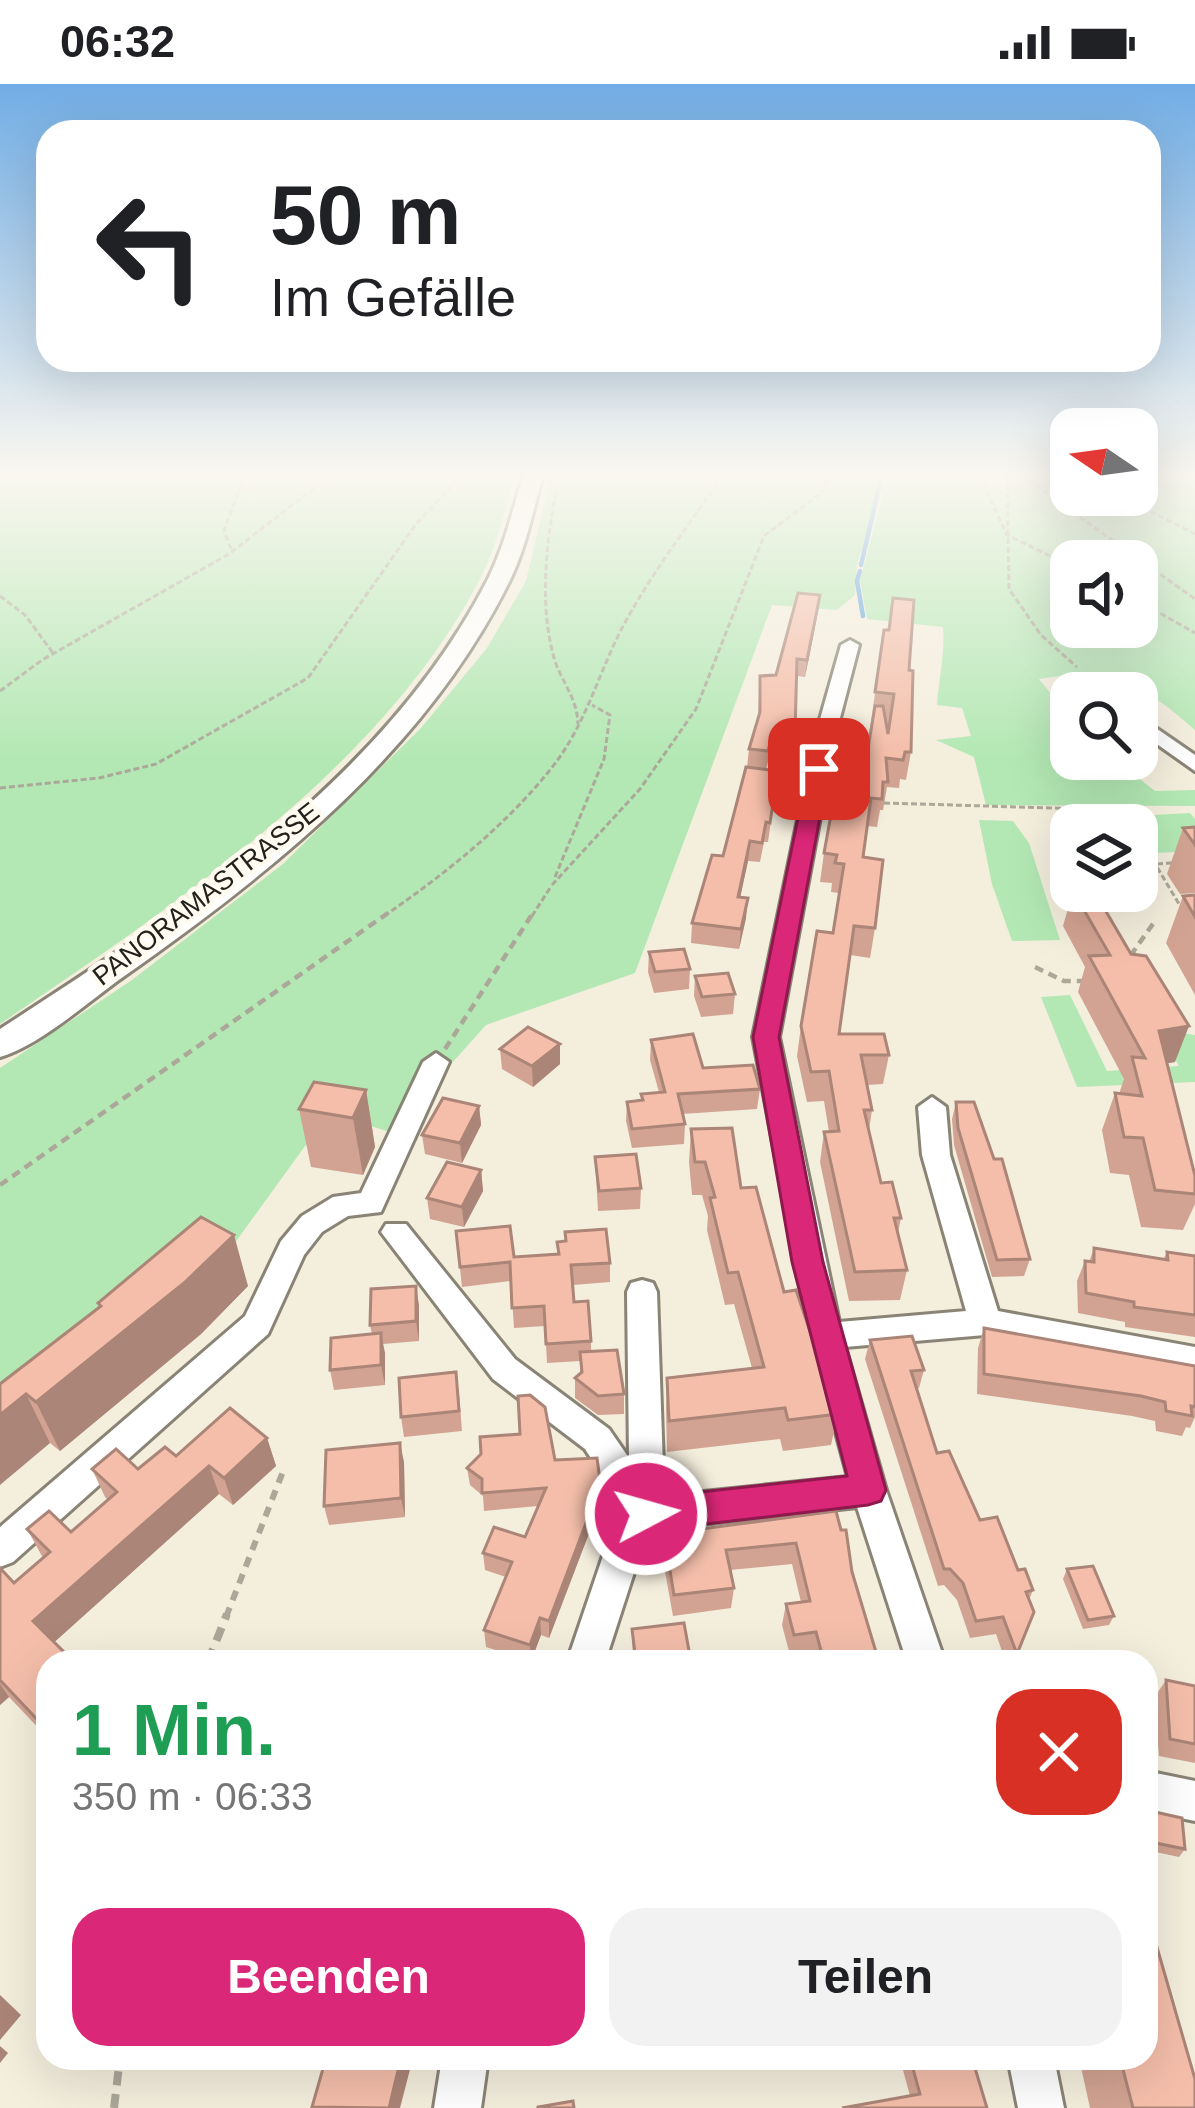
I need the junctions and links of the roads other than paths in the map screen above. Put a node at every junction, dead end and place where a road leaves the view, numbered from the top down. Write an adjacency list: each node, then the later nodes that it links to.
1 (502, 569): 5 (main road, PANORAMASTRASSE)
2 (850, 645): 11 (street)
3 (1158, 737): 4 (street)
4 (1195, 765)
5 (0, 1045)
6 (436, 1062): 15 (street)
7 (932, 1107): 10 (street)
8 (396, 1232): 14 (street)
9 (642, 1292): 14 (street)
10 (985, 1322): 11 (street); 12 (street)
11 (826, 1336): 13 (street)
12 (1195, 1360)
13 (868, 1490): 14 (street); 17 (street)
14 (646, 1514): 16 (street)
15 (0, 1550)
16 (590, 1650)
17 (922, 1650)
18 (1158, 1793): 19 (street)
19 (1195, 1801)
20 (463, 2070): 22 (street)
21 (1033, 2070): 23 (street)
22 (457, 2108)
23 (1041, 2108)

